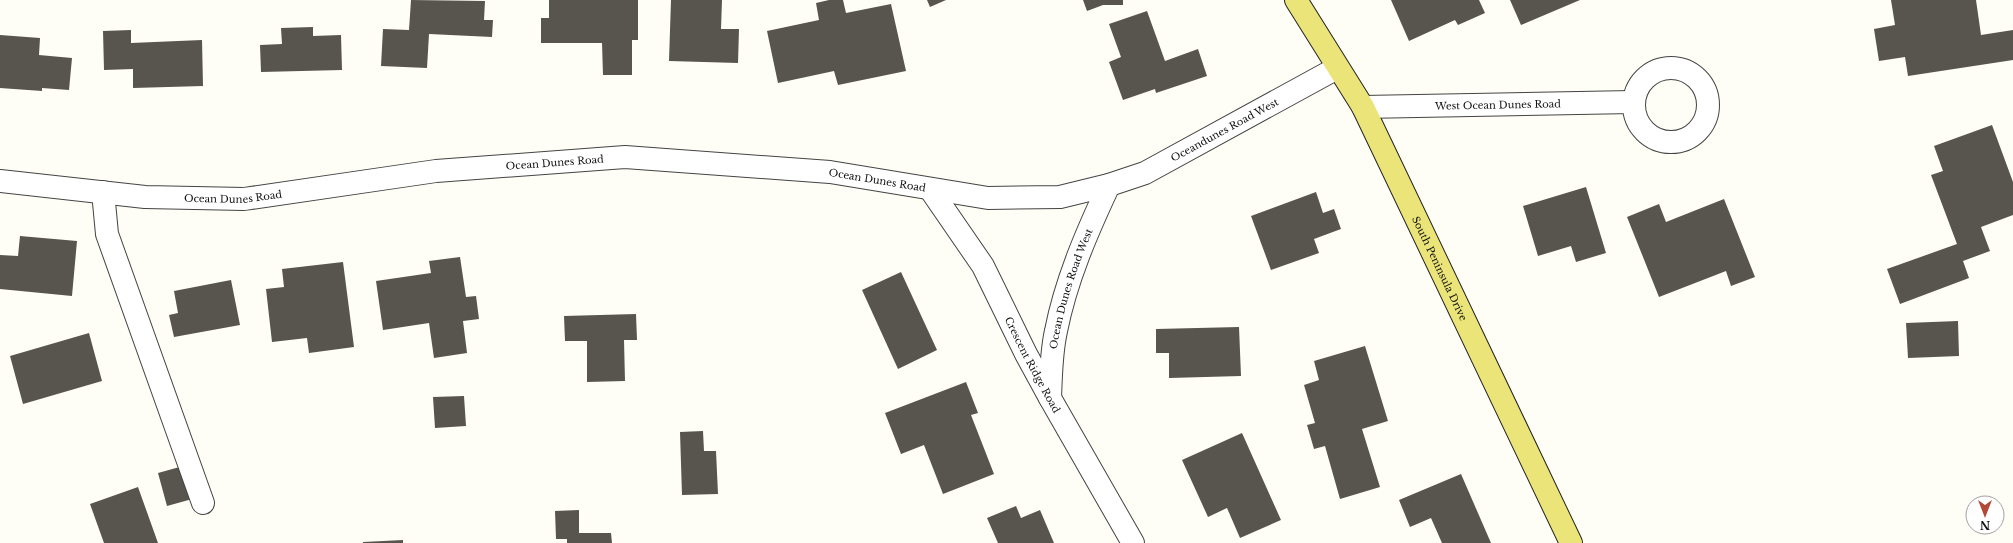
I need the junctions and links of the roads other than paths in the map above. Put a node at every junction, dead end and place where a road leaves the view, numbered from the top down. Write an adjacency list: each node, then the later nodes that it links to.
1 (1296, 0): 2 (main road, South Peninsula Drive)
2 (1337, 68): 4 (main road, South Peninsula Drive); 6 (street, Oceandunes Road West)
3 (1633, 102): 4 (street, West Ocean Dunes Road)
4 (1363, 107): 12 (main road, South Peninsula Drive)
5 (0, 181): 8 (street, Ocean Dunes Road)
6 (1109, 185): 7 (street, Ocean Dunes Road); 9 (street, Ocean Dunes Road West)
7 (930, 189): 8 (street, Ocean Dunes Road); 9 (street, Crescent Ridge Road)
8 (103, 192): 10 (street)
9 (1050, 398): 11 (street, Crescent Ridge Road)
10 (203, 503)
11 (1133, 543)
12 (1571, 543)

